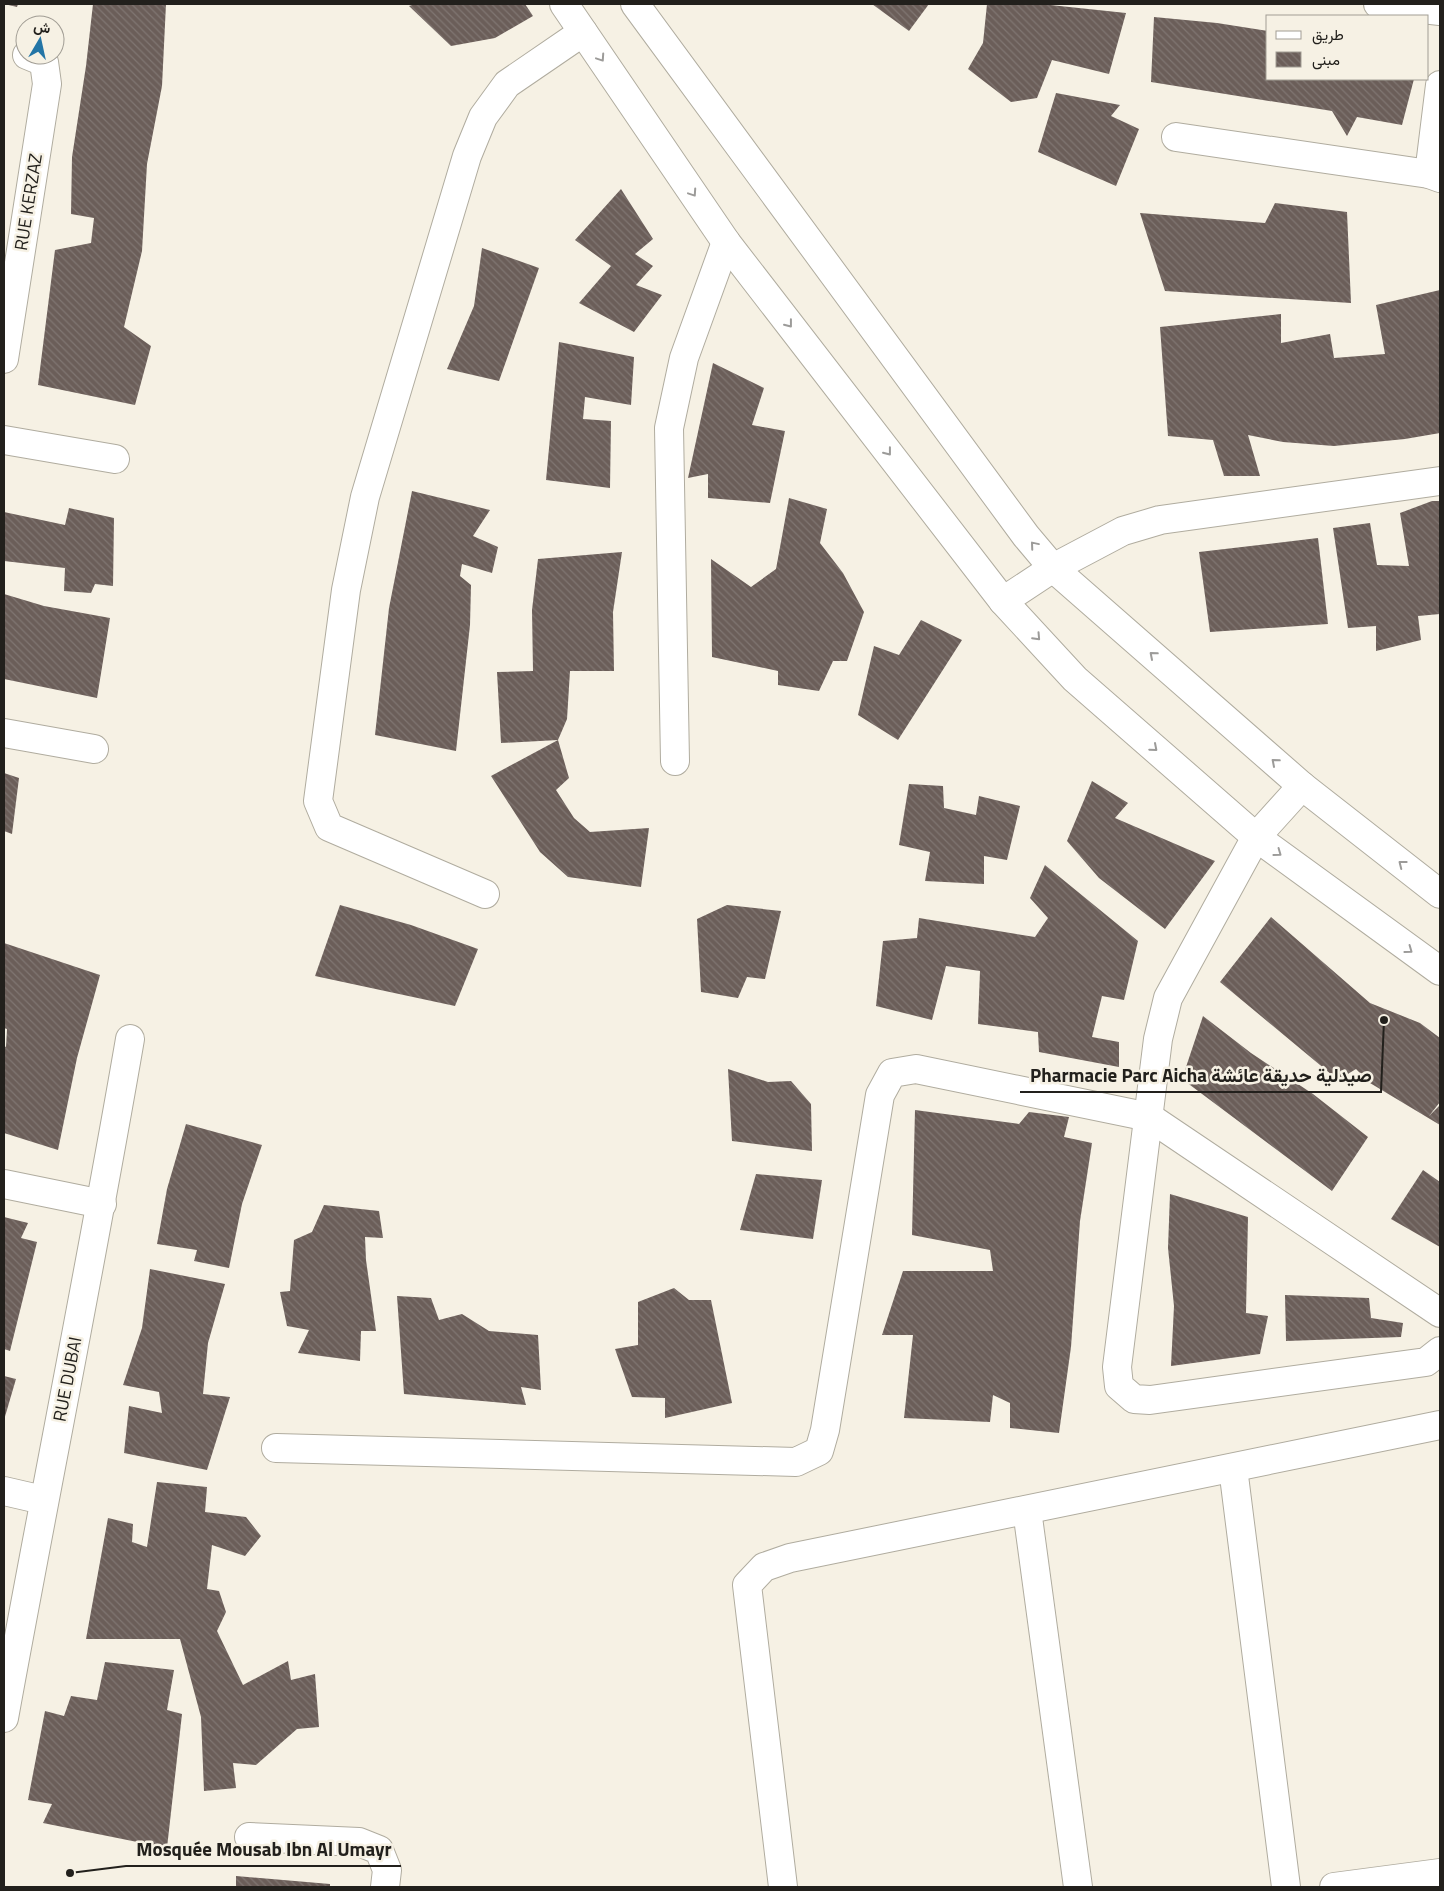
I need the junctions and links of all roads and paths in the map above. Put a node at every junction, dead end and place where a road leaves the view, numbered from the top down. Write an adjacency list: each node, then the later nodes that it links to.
1 (564, 4): 5 (street)
2 (635, 4): 15 (street, one-way to 2)
3 (1378, 4): 4 (street)
4 (1440, 11)
5 (583, 32): 10 (street, one-way to 10); 22 (street)
6 (44, 65): 11 (street, RUE KERZAZ)
7 (1440, 85): 9 (street)
8 (1176, 137): 9 (street)
9 (1435, 176)
10 (726, 242): 16 (street, one-way to 16); 19 (street)
11 (4, 359)
12 (4, 440): 13 (street)
13 (115, 460)
14 (1440, 481): 15 (street)
15 (1053, 568): 16 (street); 20 (street, one-way to 15)
16 (1003, 601): 21 (street, one-way to 21)
17 (4, 733): 18 (street)
18 (94, 749)
19 (675, 761)
20 (1302, 786): 21 (street); 23 (street, one-way to 20)
21 (1256, 836): 24 (street, one-way to 24); 26 (street)
22 (485, 894)
23 (1440, 894)
24 (1440, 971)
25 (130, 1039): 28 (street, RUE DUBAI)
26 (1149, 1117): 29 (street); 30 (street); 32 (street)
27 (4, 1184): 28 (street)
28 (102, 1204): 35 (street, RUE DUBAI)
29 (1440, 1313)
30 (1440, 1351)
31 (1440, 1425): 33 (street)
32 (276, 1448)
33 (1233, 1468): 36 (street); 43 (street)
34 (4, 1491): 35 (street)
35 (44, 1500): 37 (street, RUE DUBAI)
36 (1027, 1510): 41 (street); 42 (street)
37 (4, 1718)
38 (249, 1837): 40 (street)
39 (1440, 1873): 44 (street)
40 (385, 1887)
41 (783, 1887)
42 (1078, 1887)
43 (1286, 1887)
44 (1334, 1887)

